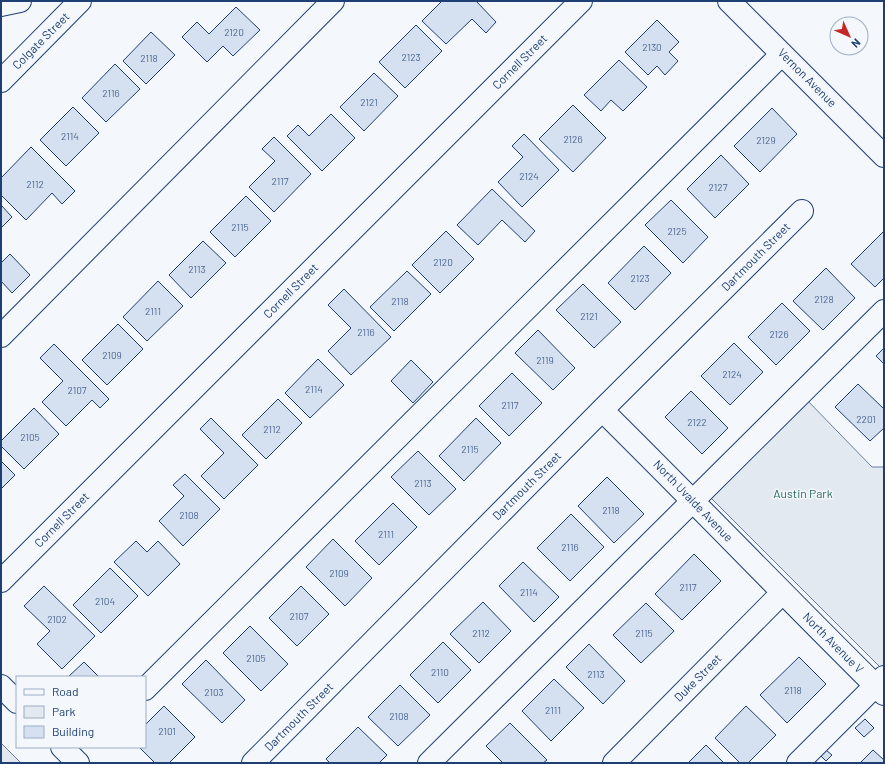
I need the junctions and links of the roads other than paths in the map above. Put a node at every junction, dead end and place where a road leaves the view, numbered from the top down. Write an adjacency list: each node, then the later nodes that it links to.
1 (20, 1): 6 (street)
2 (80, 1): 8 (street, Colgate Street)
3 (333, 1): 12 (street)
4 (581, 1): 15 (street, Cornell Street)
5 (729, 1): 7 (street, Vernon Avenue)
6 (1, 5)
7 (782, 54): 9 (street, Vernon Avenue); 19 (street)
8 (1, 81)
9 (883, 153)
10 (802, 212): 13 (street, Dartmouth Street)
11 (884, 311): 14 (street)
12 (1, 336)
13 (602, 410): 14 (street, North Uvalde Avenue); 21 (street, Dartmouth Street)
14 (693, 500): 16 (street, North Uvalde Avenue); 22 (street)
15 (1, 581)
16 (782, 593): 17 (street, North Avenue V); 23 (street, Duke Street)
17 (881, 685): 24 (street)
18 (1, 686): 20 (street)
19 (146, 688)
20 (16, 701)
21 (253, 763)
22 (429, 763)
23 (614, 763)
24 (798, 763)

